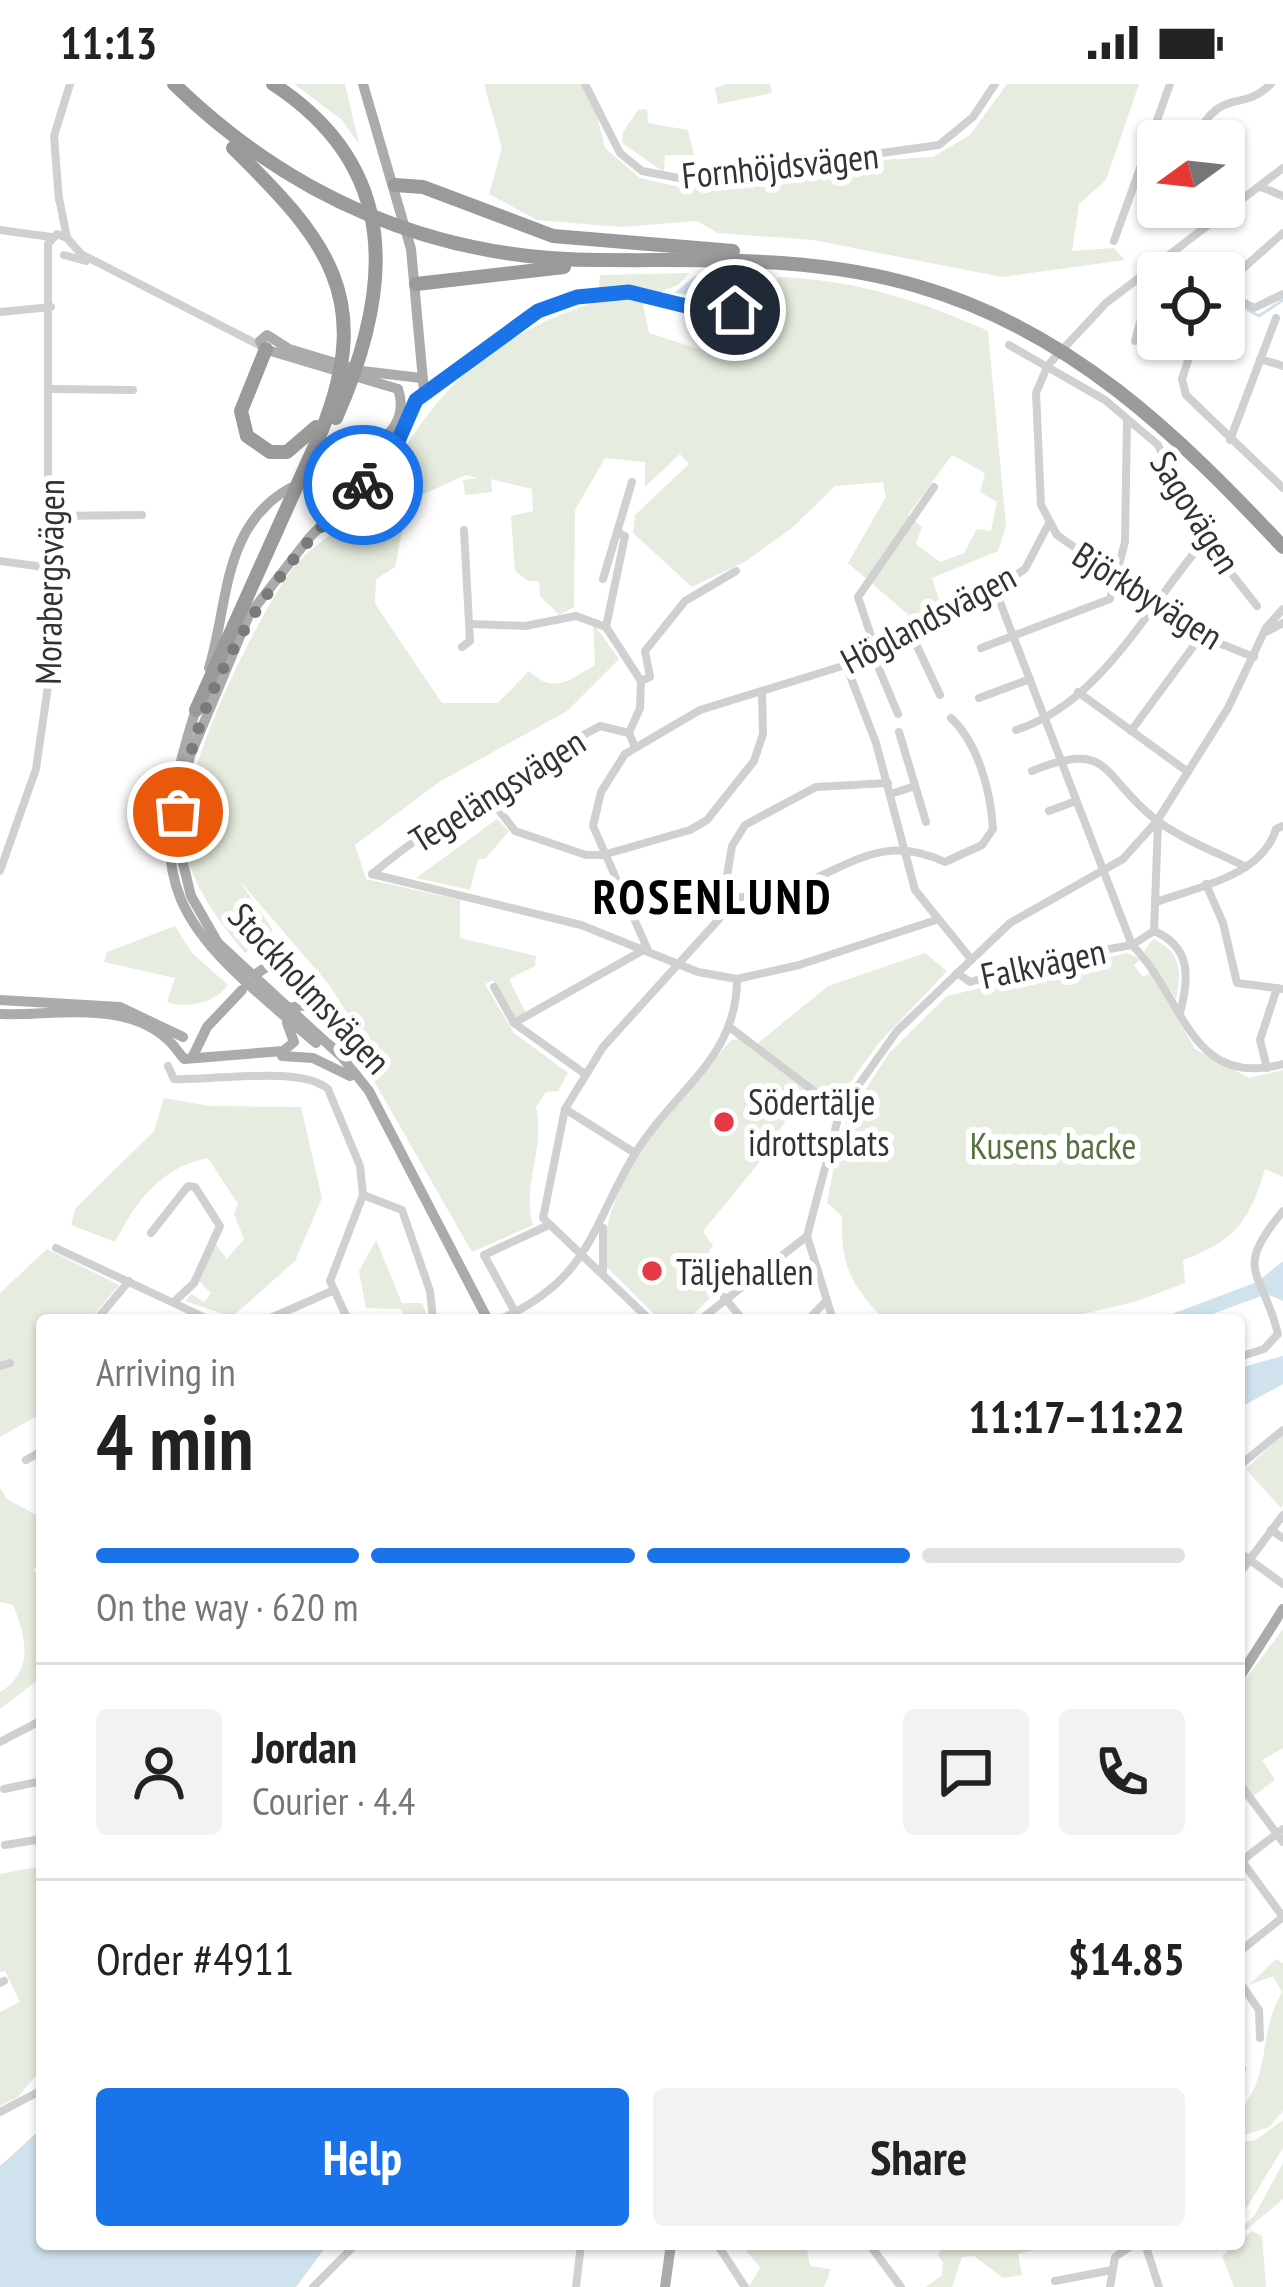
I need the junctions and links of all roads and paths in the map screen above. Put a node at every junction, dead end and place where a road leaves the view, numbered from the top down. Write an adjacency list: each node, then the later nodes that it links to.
1 (70, 84): 21 (street, Morabergsvägen)
2 (172, 84): 25 (highway); 46 (highway)
3 (186, 84): 22 (highway)
4 (273, 84): 46 (highway)
5 (359, 84): 15 (main road)
6 (586, 84): 7 (street, Fornhöjdsvägen)
7 (995, 84)
8 (1170, 84): 12 (street)
9 (1271, 84): 10 (street)
10 (1206, 120)
11 (1283, 168): 13 (street)
12 (1136, 181): 20 (street)
13 (1259, 186): 14 (street); 16 (street)
14 (1283, 196)
15 (395, 197): 22 (highway); 28 (main road)
16 (1245, 197)
17 (1204, 228): 23 (street)
18 (2, 230): 21 (street)
19 (1283, 233): 27 (street)
20 (1114, 241)
21 (57, 242): 24 (street, Morabergsvägen); 24 (street); 26 (street); 30 (street, Morabergsvägen)
22 (736, 251): 62 (highway)
23 (1172, 252)
24 (63, 256): 26 (street); 30 (street, Morabergsvägen)
25 (665, 259): 28 (highway); 64 (highway)
26 (96, 264): 39 (street)
27 (1245, 269)
28 (412, 280): 45 (main road)
29 (1137, 280): 43 (street)
30 (51, 285): 33 (street, Morabergsvägen)
31 (1283, 293): 32 (street)
32 (1245, 302)
33 (51, 307): 35 (street); 47 (street, Morabergsvägen)
34 (735, 310): 45 (street)
35 (0, 312)
36 (1276, 318): 41 (street)
37 (1137, 334): 38 (street)
38 (1135, 341)
39 (267, 344): 45 (main road); 46 (highway); 49 (main road)
40 (1009, 345): 43 (street, Sagovägen)
41 (1261, 359): 44 (street); 51 (street)
42 (1188, 360): 51 (street)
43 (1048, 365): 50 (street, Sagovägen); 59 (street)
44 (1283, 366)
45 (416, 384): 49 (main road); 49 (main road); 74 (main road, Stockholmsvägen)
46 (341, 386): 74 (highway); 93 (highway)
47 (51, 389): 48 (street); 58 (street, Morabergsvägen)
48 (133, 390)
49 (399, 392): 52 (main road)
50 (1127, 418): 63 (street, Sagovägen); 69 (street)
51 (1230, 441): 56 (street)
52 (317, 473)
53 (632, 482): 61 (street)
54 (934, 487): 84 (street)
55 (290, 488): 93 (main road, Stockholmsvägen)
56 (1283, 488)
57 (142, 515): 58 (street)
58 (51, 516): 66 (street, Morabergsvägen)
59 (1048, 524): 69 (street, Björkbyvägen); 70 (street, Höglandsvägen)
60 (464, 530): 76 (street)
61 (619, 533): 68 (street); 77 (street)
62 (1283, 536)
63 (1204, 540): 71 (street); 72 (street, Sagovägen)
64 (1283, 547)
65 (0, 561): 66 (street)
66 (51, 568): 116 (street, Morabergsvägen)
67 (736, 571): 88 (street)
68 (603, 579)
69 (1118, 580): 71 (street, Björkbyvägen); 79 (street)
70 (995, 589): 78 (street, Höglandsvägen); 79 (street)
71 (1156, 606): 80 (street, Björkbyvägen); 90 (street)
72 (1257, 606)
73 (1283, 609): 81 (street)
74 (249, 615): 137 (main road, Stockholmsvägen)
75 (1283, 623): 81 (street)
76 (471, 624): 77 (street); 82 (street)
77 (606, 627): 88 (street)
78 (908, 627): 84 (street, Höglandsvägen); 91 (street)
79 (1013, 636): 83 (street); 87 (street)
80 (1201, 637): 85 (street, Björkbyvägen); 98 (street)
81 (1261, 642): 85 (street)
82 (462, 647)
83 (981, 648)
84 (873, 649): 86 (street, Höglandsvägen); 94 (street)
85 (1254, 657): 104 (street)
86 (846, 665): 89 (street, Höglandsvägen); 106 (street)
87 (1030, 679): 92 (street); 96 (street)
88 (641, 681): 100 (street)
89 (762, 692): 101 (street, Höglandsvägen); 114 (street)
90 (1078, 692): 96 (street); 98 (street)
91 (940, 695)
92 (979, 698)
93 (196, 710): 137 (main road, Stockholmsvägen)
94 (898, 714)
95 (951, 718): 113 (street)
96 (1047, 720): 97 (street); 102 (street)
97 (1016, 730)
98 (1131, 731): 104 (street)
99 (899, 732): 105 (street)
100 (629, 733): 101 (street); 107 (street, Tegelängsvägen)
101 (635, 747): 114 (street)
102 (1061, 759): 103 (street); 108 (street); 110 (street)
103 (1032, 771)
104 (1188, 772): 110 (street)
105 (915, 786): 106 (street); 111 (street)
106 (890, 789): 113 (street); 119 (street)
107 (484, 792): 114 (street); 124 (street, Tegelängsvägen)
108 (1076, 801): 109 (street); 117 (street)
109 (1049, 811)
110 (1157, 821): 115 (street); 117 (street); 120 (street)
111 (926, 822)
112 (1283, 826): 115 (street)
113 (907, 854): 119 (street); 121 (street)
114 (603, 855): 124 (street)
115 (1246, 867): 118 (street)
116 (0, 871)
117 (1105, 871): 123 (street); 125 (street)
118 (1206, 884): 120 (street); 132 (street)
119 (727, 898): 126 (street)
120 (1156, 902): 122 (street)
121 (936, 920): 125 (street); 130 (street)
122 (1154, 931): 123 (street, Falkvägen); 135 (street, Falkvägen)
123 (1132, 944): 127 (street, Falkvägen); 135 (street, Falkvägen)
124 (647, 948): 126 (street); 138 (street)
125 (971, 959): 127 (street)
126 (677, 964): 130 (street); 145 (street)
127 (957, 973): 148 (street)
128 (256, 974): 129 (main road)
129 (304, 978): 137 (main road); 142 (main road)
130 (737, 979): 139 (street)
131 (494, 987): 138 (street)
132 (1280, 988): 144 (street)
133 (242, 990): 140 (main road)
134 (0, 1000): 140 (main road)
135 (1180, 1013): 144 (street, Falkvägen)
136 (0, 1014): 140 (main road)
137 (285, 1014): 141 (main road); 142 (main road, Stockholmsvägen); 146 (main road, Stockholmsvägen)
138 (514, 1023): 145 (street)
139 (733, 1029): 148 (street); 149 (street)
140 (187, 1047): 141 (main road); 150 (street)
141 (255, 1053): 146 (main road)
142 (342, 1057): 170 (main road, Stockholmsvägen)
143 (1283, 1064): 144 (street, Falkvägen)
144 (1267, 1068)
145 (585, 1074): 147 (street)
146 (350, 1076): 171 (main road, Stockholmsvägen)
147 (566, 1109): 149 (street); 153 (street)
148 (840, 1111): 155 (street)
149 (635, 1153): 152 (street)
150 (363, 1195): 160 (street); 169 (street)
151 (1283, 1211): 178 (street)
152 (604, 1222): 157 (street); 158 (street)
153 (549, 1225): 157 (street); 164 (street)
154 (151, 1233): 163 (street)
155 (807, 1236): 161 (street); 162 (street)
156 (56, 1248): 159 (street)
157 (582, 1256): 158 (street); 164 (street)
158 (605, 1279): 173 (street)
159 (129, 1281): 163 (street); 165 (street)
160 (332, 1291): 167 (street); 168 (street)
161 (724, 1297): 174 (street); 175 (street)
162 (826, 1301): 176 (street); 177 (street)
163 (174, 1302): 166 (street)
164 (515, 1312): 172 (street)
165 (101, 1314)
166 (198, 1314)
167 (280, 1314)
168 (345, 1314)
169 (432, 1314)
170 (481, 1314)
171 (481, 1314)
172 (511, 1314)
173 (643, 1314)
174 (706, 1314)
175 (738, 1314)
176 (814, 1314)
177 (831, 1314)
178 (1245, 1355)
179 (1283, 1430): 181 (street)
180 (36, 1454): 182 (street)
181 (1245, 1458)
182 (26, 1460)
183 (1283, 1515): 184 (street)
184 (1271, 1530): 185 (street); 187 (street)
185 (1283, 1538)
186 (1245, 1556): 187 (street)
187 (1252, 1561): 188 (street); 189 (street)
188 (1245, 1568)
189 (1283, 1580)
190 (1283, 1609): 192 (main road)
191 (1283, 1622): 193 (main road)
192 (1245, 1672)
193 (1245, 1674)
194 (36, 1723): 195 (street)
195 (0, 1742)
196 (36, 1782): 197 (street)
197 (4, 1789)
198 (1245, 1794): 199 (street)
199 (1281, 1835): 202 (street)
200 (36, 1840): 201 (street)
201 (5, 1845)
202 (1245, 1859)
203 (1245, 1868): 204 (street)
204 (1283, 1917): 205 (street)
205 (1245, 1947)
206 (1245, 1990): 207 (street)
207 (1260, 2038)
208 (36, 2093): 209 (street)
209 (0, 2112)
210 (350, 2250): 219 (street)
211 (580, 2250): 220 (street)
212 (669, 2250): 221 (main road)
213 (721, 2250): 222 (street)
214 (873, 2250): 223 (street)
215 (1125, 2250): 217 (street)
216 (1147, 2250): 225 (street)
217 (1112, 2270): 218 (street); 224 (street)
218 (1055, 2282)
219 (316, 2284)
220 (576, 2287)
221 (665, 2287)
222 (745, 2287)
223 (901, 2287)
224 (1110, 2287)
225 (1159, 2287)

